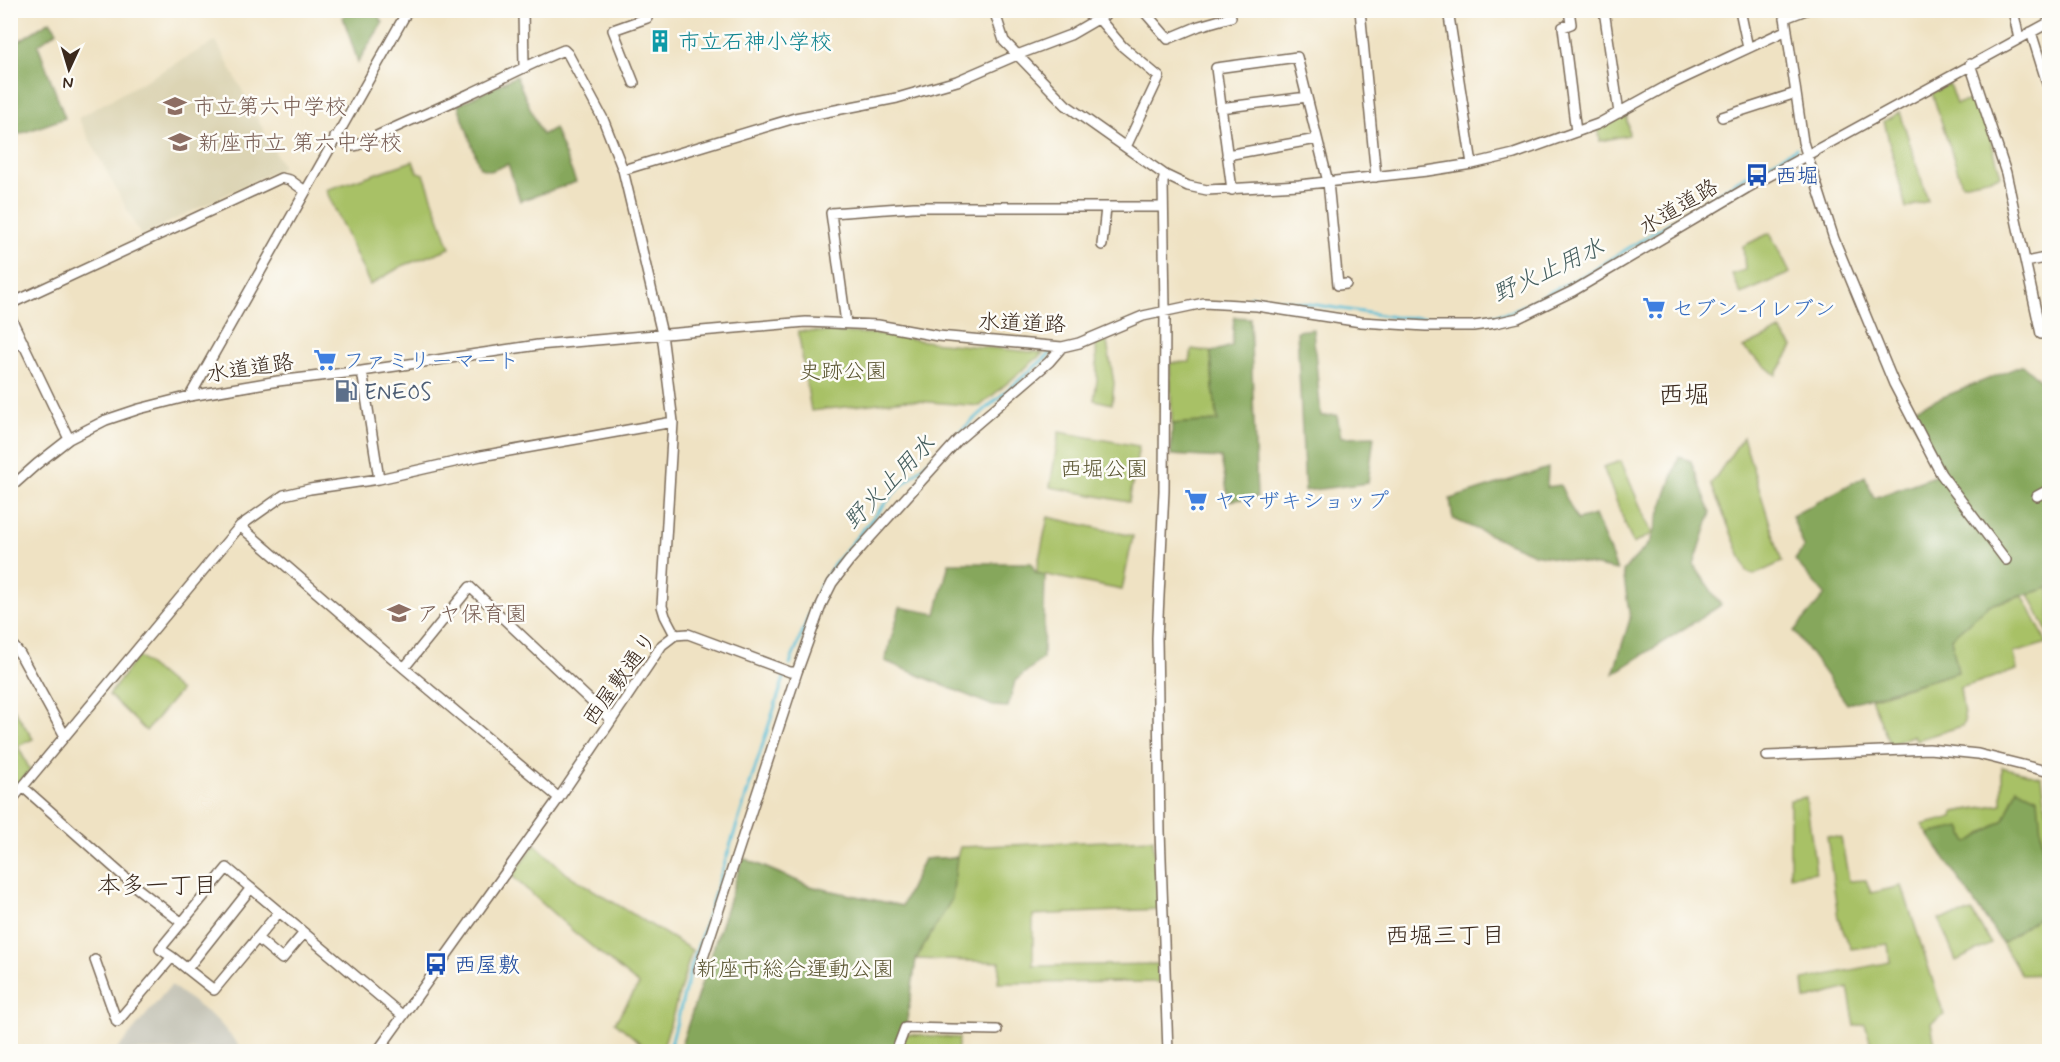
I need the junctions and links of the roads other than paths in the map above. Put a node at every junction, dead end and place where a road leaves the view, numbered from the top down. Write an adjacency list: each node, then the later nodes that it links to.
1 (408, 10): 33 (street)
2 (523, 10): 24 (street)
3 (645, 10): 25 (street)
4 (994, 10): 22 (street)
5 (1113, 10): 16 (street)
6 (1143, 10): 7 (street)
7 (1228, 10)
8 (1360, 10): 41 (street)
9 (1448, 10): 38 (street)
10 (1569, 10): 32 (street)
11 (1604, 10): 30 (street)
12 (1740, 10): 21 (street)
13 (1806, 10): 15 (street)
14 (2013, 10): 20 (street)
15 (1785, 14): 18 (street)
16 (1099, 19): 22 (street); 35 (street)
17 (2049, 22): 19 (street, 水道道路)
18 (1787, 30): 21 (street); 26 (street)
19 (2031, 32): 20 (street, 水道道路); 27 (street)
20 (2019, 39): 23 (street, 水道道路)
21 (1748, 48): 30 (street)
22 (1017, 55): 35 (street); 39 (street)
23 (1970, 64): 37 (street, 水道道路); 49 (street)
24 (524, 66): 33 (street); 39 (street)
25 (634, 83)
26 (1796, 93): 31 (street); 37 (street)
27 (2049, 93)
28 (1307, 97): 29 (street); 29 (street); 34 (street)
29 (1220, 108): 36 (street)
30 (1619, 113): 32 (street)
31 (1722, 117)
32 (1576, 132): 38 (street)
33 (335, 137): 43 (street)
34 (1317, 139): 36 (street); 42 (street)
35 (1126, 147): 40 (street)
36 (1227, 154): 44 (street)
37 (1806, 155): 52 (street, 水道道路); 69 (street)
38 (1472, 164): 41 (street)
39 (623, 170): 56 (street)
40 (1165, 175): 44 (street); 46 (street)
41 (1377, 177): 42 (street)
42 (1328, 182): 44 (street); 50 (street)
43 (305, 190): 51 (street); 61 (street)
44 (1232, 190)
45 (1106, 207): 46 (street); 47 (street); 54 (street)
46 (1163, 207): 52 (street)
47 (1102, 245)
48 (2049, 257): 49 (street)
49 (2026, 262): 55 (street)
50 (1346, 284)
51 (10, 304)
52 (1165, 310): 58 (street, 水道道路); 94 (street)
53 (10, 316): 57 (street)
54 (846, 323): 56 (street, 水道道路); 58 (street, 水道道路)
55 (2049, 332)
56 (662, 334): 60 (street, 水道道路); 62 (street)
57 (23, 342): 59 (street); 63 (street)
58 (1062, 347): 73 (street)
59 (10, 348)
60 (362, 371): 61 (street, 水道道路); 64 (street)
61 (190, 396): 63 (street, 水道道路)
62 (673, 422): 64 (street); 70 (street)
63 (69, 439): 65 (street, 水道道路)
64 (379, 478): 68 (street)
65 (10, 488)
66 (2049, 489): 67 (street)
67 (2037, 496)
68 (240, 526): 72 (street); 75 (street)
69 (2006, 560)
70 (675, 635): 73 (street, 西屋敷通り); 74 (street, 西屋敷通り)
71 (10, 642): 75 (street)
72 (404, 668): 74 (street); 79 (street)
73 (797, 672): 89 (street)
74 (611, 720): 79 (street, 西屋敷通り)
75 (65, 736): 78 (street)
76 (1767, 756): 77 (street)
77 (2049, 772)
78 (23, 787): 80 (street); 83 (street)
79 (559, 798): 90 (street, 西屋敷通り)
80 (10, 802)
81 (251, 888): 82 (street); 83 (street); 88 (street)
82 (279, 912): 84 (street); 85 (street)
83 (181, 921): 86 (street)
84 (304, 933): 85 (street); 90 (street)
85 (257, 938): 88 (street)
86 (172, 957): 87 (street); 88 (street)
87 (95, 960)
88 (187, 969)
89 (699, 970)
90 (403, 1016): 92 (street, 西屋敷通り)
91 (997, 1030): 93 (street)
92 (377, 1052)
93 (896, 1052)
94 (1168, 1052)

